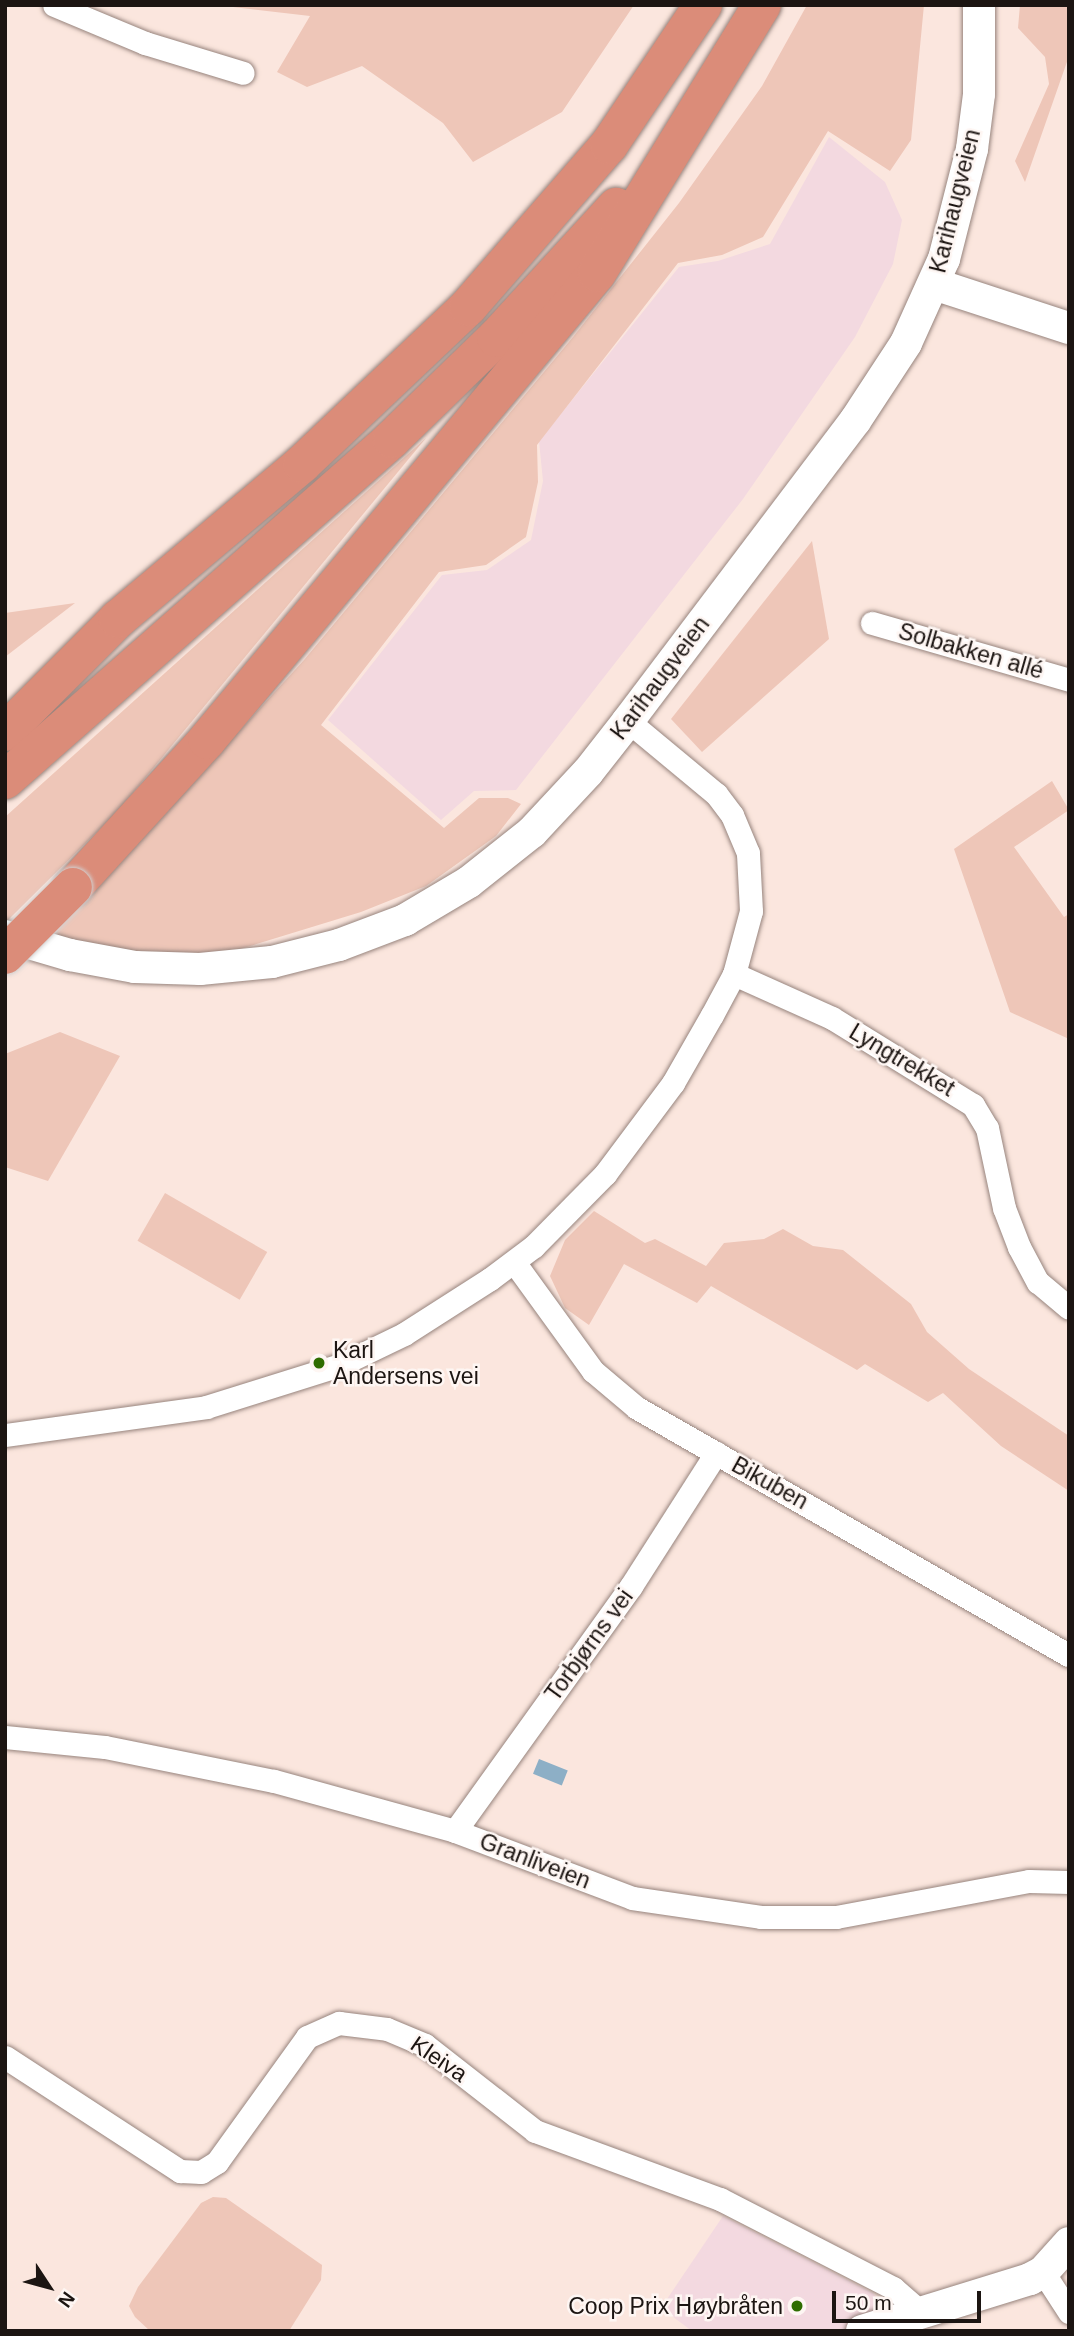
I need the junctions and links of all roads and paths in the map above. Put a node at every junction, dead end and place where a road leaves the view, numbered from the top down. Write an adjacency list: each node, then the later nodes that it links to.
1 (54, 5): 5 (street)
2 (703, 5): 9 (highway)
3 (762, 5): 6 (highway)
4 (979, 5): 7 (main road, Karihaugveien)
5 (243, 73)
6 (688, 122): 15 (highway); 17 (highway, bridge)
7 (934, 284): 8 (main road); 13 (main road, Karihaugveien)
8 (1069, 328)
9 (118, 619): 12 (highway); 14 (highway)
10 (872, 623): 11 (street, Solbakken allé)
11 (1069, 680)
12 (5, 700)
13 (628, 721): 16 (main road, Karihaugveien); 18 (street)
14 (5, 732)
15 (5, 780)
16 (5, 936)
17 (5, 955)
18 (734, 974): 19 (street); 20 (street, Lyngtrekket)
19 (514, 1262): 21 (street); 22 (street, Bikuben)
20 (1069, 1308)
21 (5, 1435)
22 (716, 1453): 23 (street, Bikuben); 25 (street, Torbjørns vei)
23 (1069, 1655)
24 (5, 1737): 25 (street, Granliveien)
25 (454, 1831): 26 (street, Granliveien)
26 (1069, 1882)
27 (5, 2057): 30 (street, Kleiva)
28 (1069, 2243): 29 (main road)
29 (1043, 2272): 30 (main road); 31 (street)
30 (919, 2311): 32 (main road)
31 (1069, 2312)
32 (862, 2331)

